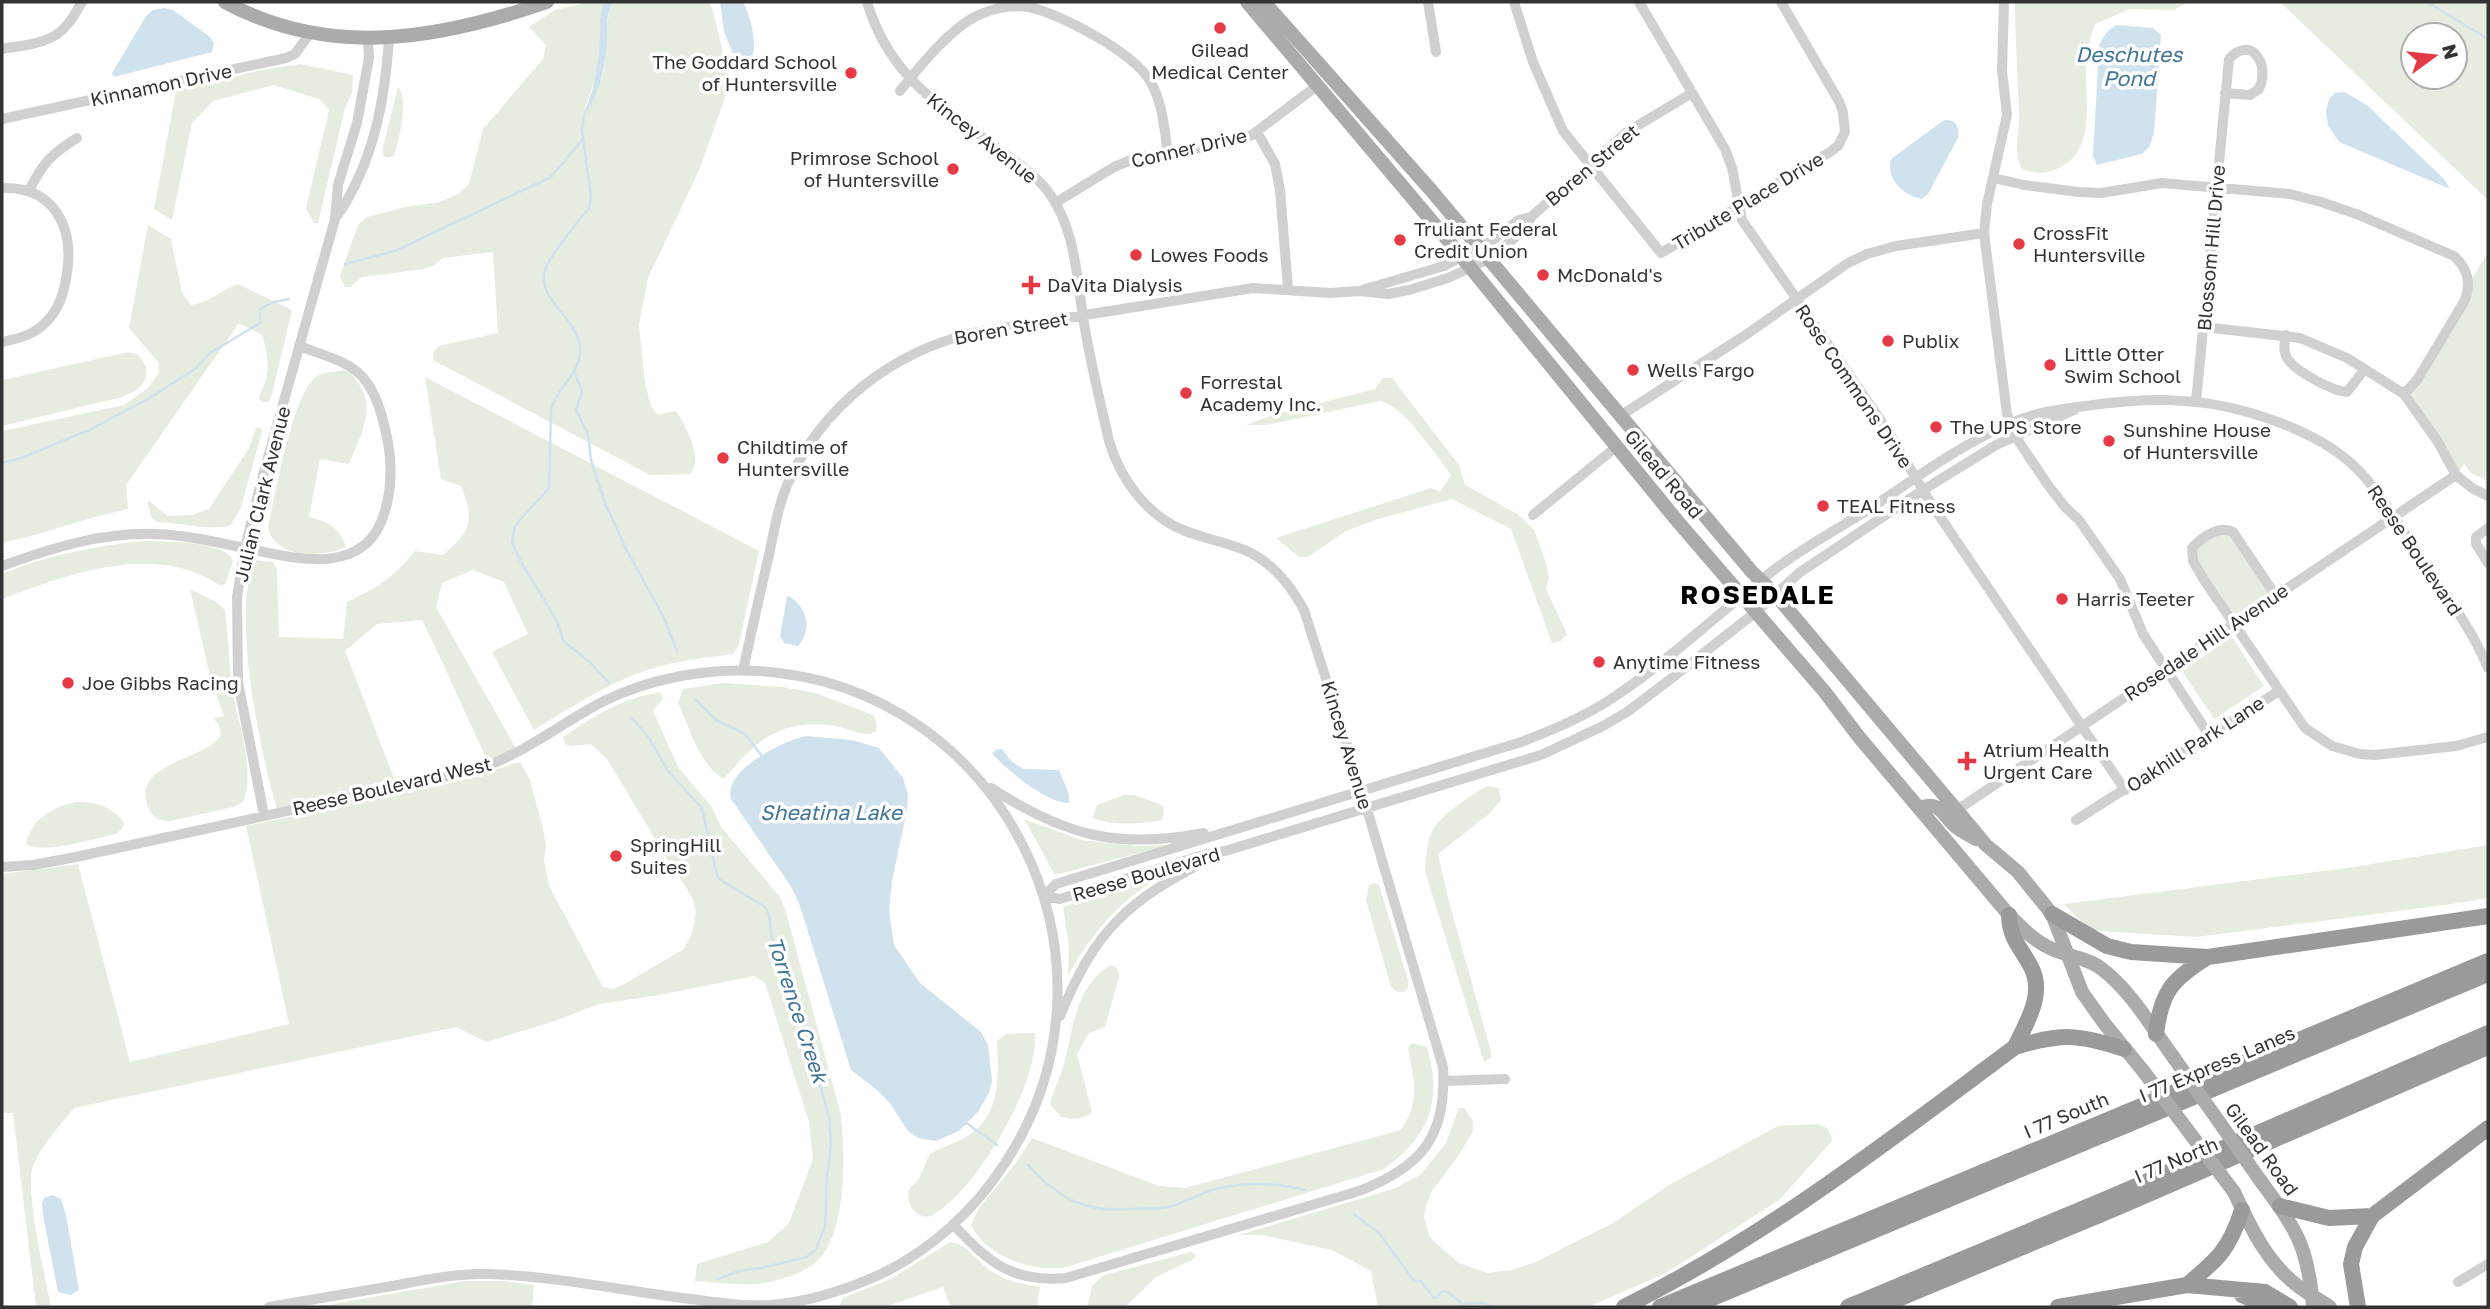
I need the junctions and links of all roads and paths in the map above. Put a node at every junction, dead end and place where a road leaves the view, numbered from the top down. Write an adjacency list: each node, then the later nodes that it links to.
1 (225, 2): 12 (main road)
2 (547, 2): 14 (main road)
3 (867, 2): 17 (street, Kincey Avenue)
4 (1247, 2): 18 (main road, Gilead Road)
5 (1264, 2): 35 (main road, Gilead Road)
6 (1428, 2): 16 (street)
7 (1514, 2): 26 (street)
8 (1639, 2): 20 (street, Rose Commons Drive)
9 (1781, 2): 32 (street, Tribute Place Drive)
10 (2004, 2): 27 (street)
11 (80, 3): 15 (street)
12 (310, 33): 13 (main road); 22 (street, Kinnamon Drive)
13 (368, 38): 14 (main road); 33 (street, Julian Clark Avenue)
14 (388, 38): 33 (street, Julian Clark Avenue)
15 (2, 49)
16 (1437, 52)
17 (909, 79): 19 (street); 25 (street); 31 (street, Kincey Avenue)
18 (1318, 85): 23 (street, Conner Drive); 36 (main road, Gilead Road)
19 (900, 91)
20 (1692, 93): 26 (street, Boren Street); 32 (street, Rose Commons Drive)
21 (2225, 93): 21 (street, Blossom Hill Drive); 28 (street, Blossom Hill Drive)
22 (2, 119)
23 (1257, 132): 25 (street, Conner Drive); 37 (street)
24 (77, 138): 30 (street)
25 (1168, 153): 31 (street, Conner Drive)
26 (1589, 166): 32 (street, Tribute Place Drive); 35 (street, Boren Street)
27 (1994, 177): 28 (street); 34 (street)
28 (2216, 187): 40 (street, Blossom Hill Drive); 46 (street)
29 (2, 188): 30 (street)
30 (29, 191): 42 (street)
31 (1055, 203): 39 (street, Kincey Avenue)
32 (1738, 208): 38 (street, Rose Commons Drive)
33 (335, 219): 43 (street, Julian Clark Avenue)
34 (1984, 233): 38 (street); 50 (street)
35 (1484, 253): 36 (street, Boren Street); 49 (main road, Gilead Road)
36 (1466, 263): 37 (street, Boren Street); 44 (main road, Gilead Road)
37 (1288, 289): 39 (street, Boren Street)
38 (1796, 300): 49 (street); 54 (street, Rose Commons Drive)
39 (1083, 316): 71 (street, Boren Street); 77 (street, Kincey Avenue)
40 (2204, 327): 41 (street); 47 (street, Blossom Hill Drive)
41 (2286, 335): 45 (street); 45 (street)
42 (2, 342)
43 (299, 346): 60 (street, Julian Clark Avenue); 60 (street)
44 (1550, 366): 49 (main road); 52 (main road, Gilead Road)
45 (2364, 370): 46 (street)
46 (2404, 394): 53 (street)
47 (2196, 402): 48 (street, Reese Boulevard); 58 (street, Reese Boulevard)
48 (2083, 406): 50 (street, Reese Boulevard); 51 (street, Reese Boulevard)
49 (1620, 416): 63 (main road, Gilead Road)
50 (2010, 423): 51 (street); 54 (street, Reese Boulevard)
51 (2015, 436): 55 (street, Reese Boulevard); 70 (street)
52 (1616, 447): 57 (street); 65 (main road, Gilead Road)
53 (2456, 475): 56 (street); 58 (street, Rosedale Hill Avenue)
54 (1916, 478): 55 (street, Rose Commons Drive); 63 (street, Reese Boulevard)
55 (1923, 489): 64 (street, Reese Boulevard); 73 (street, Rose Commons Drive)
56 (2488, 496)
57 (1533, 515)
58 (2393, 516): 66 (street, Rosedale Hill Avenue); 69 (street, Reese Boulevard)
59 (2488, 528): 61 (street)
60 (245, 548): 62 (street); 82 (street, Julian Clark Avenue)
61 (2488, 563)
62 (2, 566)
63 (1760, 581): 64 (main road, Gilead Road); 65 (street, Reese Boulevard)
64 (1775, 594): 67 (street, Reese Boulevard); 81 (main road, Gilead Road)
65 (1741, 596): 67 (main road, Gilead Road); 77 (street, Reese Boulevard)
66 (2276, 596): 68 (street, Rosedale Hill Avenue); 68 (street)
67 (1756, 612): 79 (street, Reese Boulevard); 80 (main road, Gilead Road)
68 (2233, 623): 70 (street, Rosedale Hill Avenue); 72 (street)
69 (2488, 668)
70 (2165, 669): 73 (street, Rosedale Hill Avenue); 74 (street)
71 (743, 671): 76 (street, Reese Boulevard West); 82 (street, Reese Boulevard West)
72 (2279, 691): 74 (street, Oakhill Park Lane); 75 (street)
73 (2082, 726): 78 (street, Rose Commons Drive); 81 (street, Rosedale Hill Avenue)
74 (2209, 735): 78 (street, Oakhill Park Lane)
75 (2488, 737)
76 (982, 783): 84 (street); 88 (street, Reese Boulevard West)
77 (1361, 789): 79 (street, Kincey Avenue); 84 (street, Reese Boulevard)
78 (2125, 790): 83 (street, Oakhill Park Lane)
79 (1367, 808): 86 (street, Reese Boulevard); 103 (street, Kincey Avenue)
80 (1919, 808): 85 (main road); 90 (main road, Gilead Road)
81 (1957, 810): 85 (main road, Gilead Road)
82 (264, 815): 87 (street, Reese Boulevard West)
83 (2076, 820)
84 (1238, 827): 88 (street, Reese Boulevard)
85 (1986, 845): 89 (main road, Gilead Road)
86 (1225, 851): 88 (street, Reese Boulevard); 96 (street)
87 (2, 867)
88 (1044, 896): 96 (street, Reese Boulevard West)
89 (2052, 914): 92 (main road, Gilead Road); 93 (highway)
90 (2009, 915): 92 (main road, Gilead Road); 100 (highway)
91 (2488, 916): 93 (highway)
92 (2066, 954): 97 (main road, Gilead Road); 101 (main road, Gilead Road)
93 (2208, 957): 97 (highway)
94 (2488, 961): 116 (highway, I 77 South)
95 (2488, 974): 117 (highway, I 77 Express Lanes)
96 (1056, 1026): 108 (street)
97 (2156, 1034): 105 (main road, Gilead Road, bridge)
98 (2488, 1034): 118 (highway)
99 (2488, 1046): 119 (highway, I 77 North)
100 (2015, 1047): 101 (highway); 115 (highway)
101 (2124, 1049): 106 (main road, Gilead Road, bridge)
102 (1505, 1079): 103 (street)
103 (1444, 1081): 108 (street, Kincey Avenue)
104 (2488, 1128): 107 (highway)
105 (2280, 1206): 107 (highway); 113 (main road, Gilead Road)
106 (2242, 1210): 111 (highway); 113 (main road, Gilead Road)
107 (2372, 1216): 124 (highway)
108 (953, 1224): 114 (street)
109 (2488, 1264): 110 (street)
110 (2458, 1282)
111 (2187, 1285): 112 (highway); 120 (highway)
112 (2230, 1290): 121 (highway); 122 (highway)
113 (2312, 1301): 123 (main road, Gilead Road)
114 (269, 1307)
115 (1624, 1307)
116 (1660, 1307)
117 (1691, 1307)
118 (1848, 1307)
119 (1878, 1307)
120 (2058, 1307)
121 (2271, 1307)
122 (2290, 1307)
123 (2330, 1307)
124 (2358, 1307)

